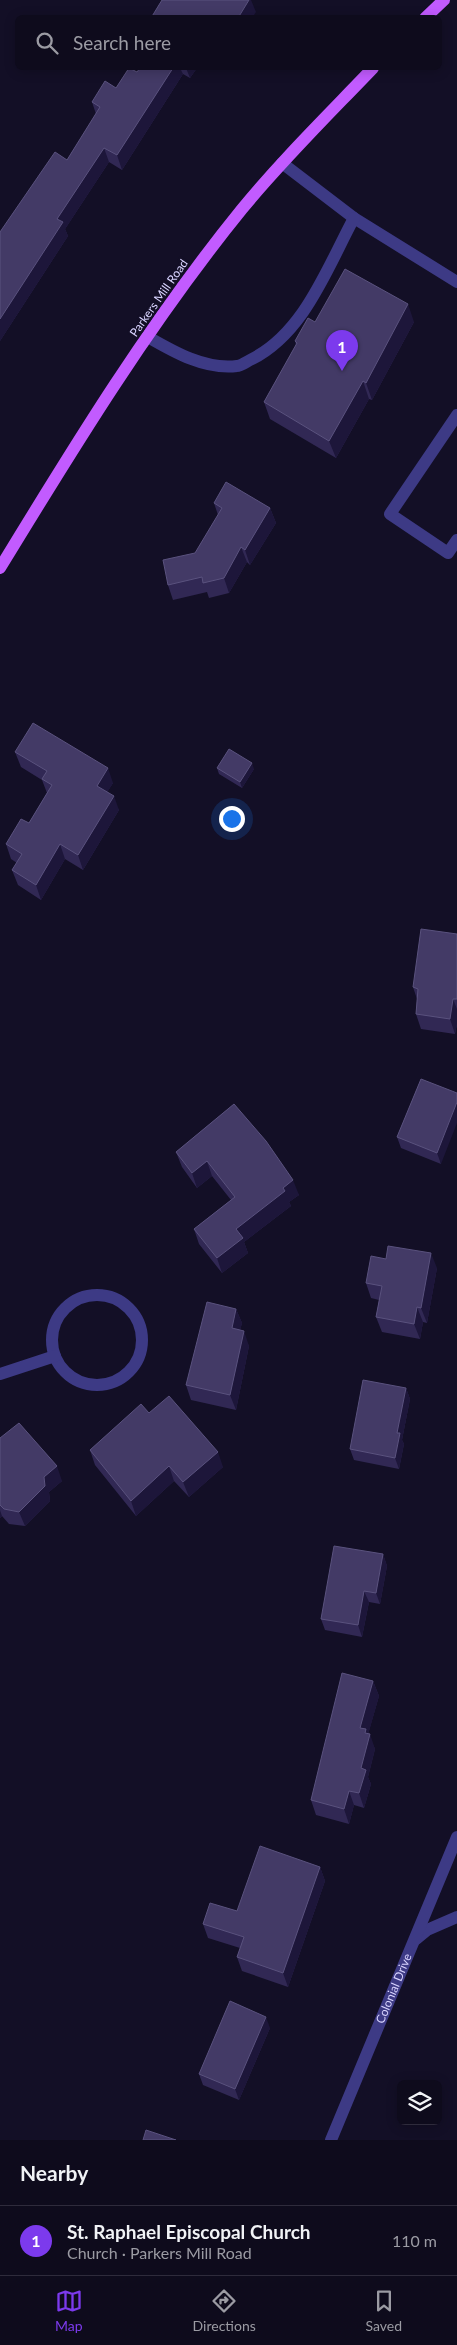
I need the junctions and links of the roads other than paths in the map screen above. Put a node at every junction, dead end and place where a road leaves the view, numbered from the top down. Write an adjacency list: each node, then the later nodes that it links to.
1 (444, 0): 2 (main road)
2 (428, 15)
3 (371, 70): 4 (main road, Parkers Mill Road)
4 (282, 163): 5 (street); 7 (main road, Parkers Mill Road)
5 (354, 218): 6 (street); 7 (street)
6 (457, 282)
7 (148, 337): 10 (main road, Parkers Mill Road)
8 (457, 415): 9 (street)
9 (457, 540)
10 (0, 568)
11 (55, 1356): 11 (street); 12 (street)
12 (0, 1374)
13 (457, 1837): 15 (street, Colonial Drive)
14 (457, 1917): 15 (street)
15 (414, 1941): 16 (street, Colonial Drive)
16 (330, 2140)

